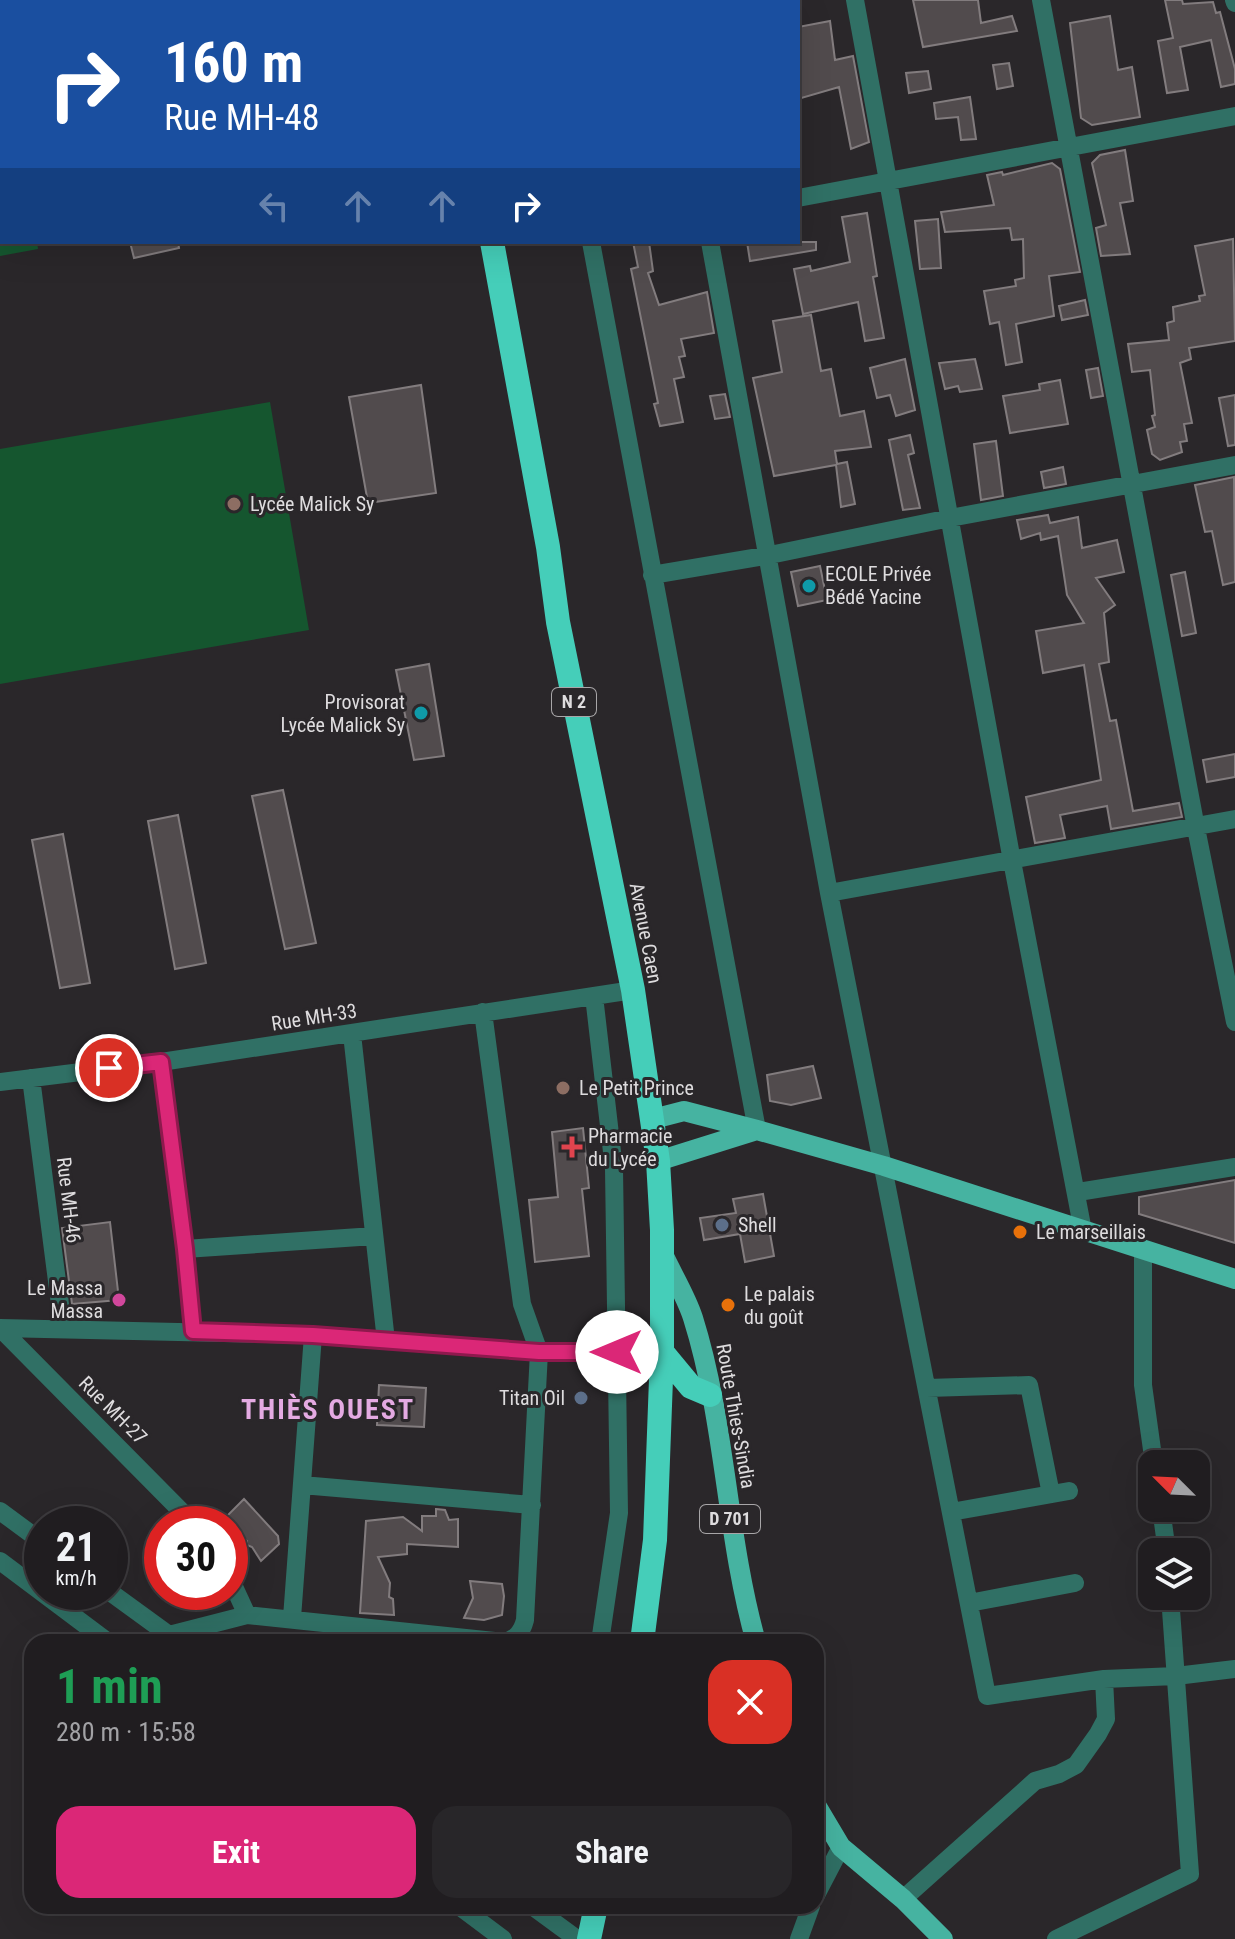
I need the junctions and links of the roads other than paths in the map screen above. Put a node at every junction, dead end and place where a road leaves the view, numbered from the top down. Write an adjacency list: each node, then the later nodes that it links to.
1 (855, 0): 5 (street)
2 (1041, 0): 4 (street)
3 (1235, 116): 4 (street)
4 (1070, 148): 5 (street); 11 (street)
5 (888, 182): 6 (street); 12 (street)
6 (800, 198)
7 (492, 244): 19 (highway, Avenue Caen / N 2)
8 (591, 244): 14 (street)
9 (710, 244): 13 (street)
10 (1235, 465): 11 (street)
11 (1132, 486): 12 (street); 16 (street)
12 (950, 518): 13 (street); 17 (street)
13 (765, 556): 14 (street); 18 (street)
14 (652, 575): 28 (street)
15 (1235, 819): 16 (street)
16 (1196, 828): 17 (street); 22 (street)
17 (1012, 861): 18 (street); 32 (street)
18 (829, 893): 30 (street)
19 (633, 990): 20 (street, Rue MH-33); 27 (highway, Avenue Caen / N 2)
20 (594, 996): 21 (street, Rue MH-33); 45 (street)
21 (483, 1012): 23 (street, Rue MH-33); 44 (street)
22 (1235, 1022)
23 (352, 1034): 24 (street, Rue MH-33); 34 (street)
24 (161, 1062): 25 (street, Rue MH-33); 35 (street)
25 (31, 1078): 26 (street, Rue MH-33); 40 (street, Rue MH-46)
26 (0, 1082)
27 (653, 1119): 28 (main road); 29 (highway, Avenue Caen / N 2)
28 (757, 1130): 29 (main road); 30 (main road)
29 (658, 1161): 37 (highway, Avenue Caen / N 2)
30 (884, 1166): 33 (main road); 47 (street)
31 (1235, 1167): 32 (street)
32 (1078, 1192): 33 (street)
33 (1083, 1231): 36 (main road)
34 (374, 1236): 35 (street); 43 (street)
35 (185, 1249): 41 (street)
36 (1143, 1250): 38 (main road); 49 (street)
37 (662, 1252): 46 (highway, Avenue Caen / N 2); 48 (main road, Route Thies-Sindia / D 701)
38 (1235, 1279)
39 (0, 1328): 40 (street); 52 (street, Rue MH-27)
40 (63, 1328): 41 (street)
41 (193, 1331): 42 (street)
42 (313, 1335): 43 (street); 50 (street)
43 (386, 1341): 44 (street)
44 (539, 1352): 45 (street); 51 (street)
45 (617, 1352): 46 (street); 69 (street)
46 (662, 1352): 48 (highway); 70 (highway, Avenue Caen / N 2)
47 (927, 1388): 54 (street); 54 (street)
48 (710, 1395): 71 (main road, Route Thies-Sindia / D 701)
49 (1152, 1450)
50 (302, 1485): 51 (street); 63 (street)
51 (532, 1505): 68 (street)
52 (176, 1506)
53 (0, 1511): 55 (street)
54 (951, 1512): 58 (street)
55 (24, 1529)
56 (0, 1561): 64 (street)
57 (1075, 1583): 58 (street)
58 (969, 1603): 74 (street)
59 (128, 1605): 65 (street)
60 (245, 1610): 62 (street)
61 (1171, 1610): 73 (street)
62 (247, 1615): 63 (street); 66 (street)
63 (292, 1618): 67 (street)
64 (97, 1634)
65 (168, 1634)
66 (187, 1634)
67 (450, 1634)
68 (517, 1634)
69 (601, 1634)
70 (643, 1634)
71 (754, 1634)
72 (1235, 1669): 73 (street)
73 (1176, 1676): 74 (street); 89 (street)
74 (1104, 1679): 79 (street)
75 (824, 1818): 77 (main road)
76 (824, 1840): 77 (main road)
77 (841, 1847): 78 (street); 79 (main road)
78 (824, 1880)
79 (903, 1899): 88 (main road)
80 (470, 1914): 84 (street)
81 (543, 1914): 85 (street)
82 (594, 1914): 86 (highway)
83 (808, 1914): 87 (street)
84 (503, 1939)
85 (577, 1939)
86 (589, 1939)
87 (799, 1939)
88 (943, 1939)
89 (1056, 1939)

